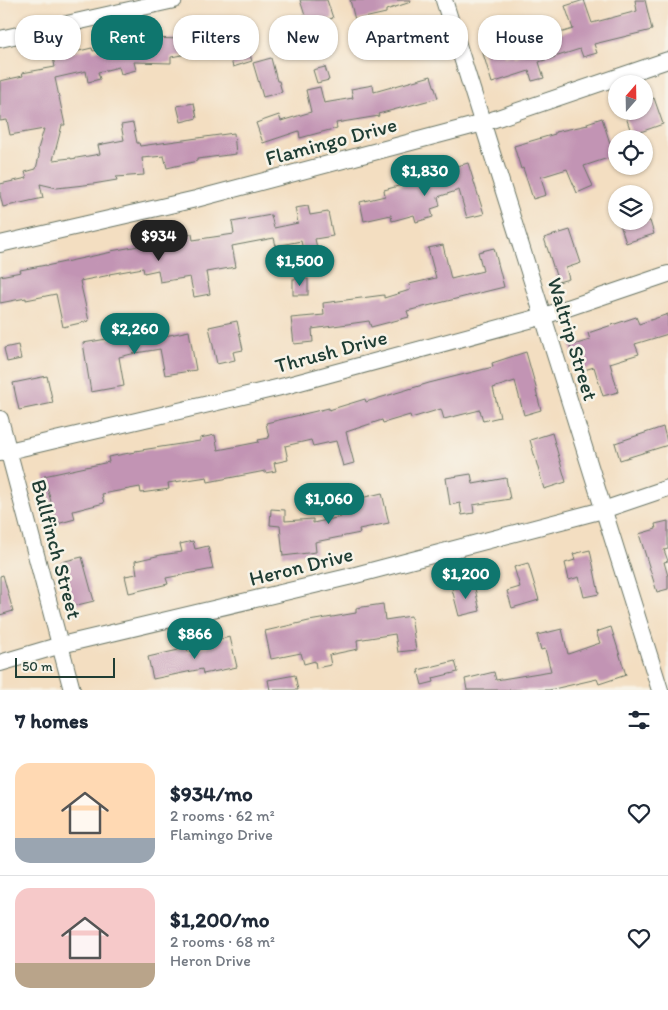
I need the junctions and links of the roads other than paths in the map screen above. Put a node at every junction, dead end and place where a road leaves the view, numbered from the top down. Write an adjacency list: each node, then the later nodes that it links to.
1 (174, 0): 3 (street)
2 (444, 0): 5 (street, Waltrip Street)
3 (0, 39)
4 (668, 60): 5 (street, Flamingo Drive)
5 (483, 123): 6 (street, Flamingo Drive); 8 (street, Waltrip Street)
6 (0, 244)
7 (668, 274): 8 (street, Thrush Drive)
8 (544, 316): 10 (street, Thrush Drive); 12 (street, Waltrip Street)
9 (0, 419): 10 (street, Bullfinch Street)
10 (4, 452): 13 (street, Bullfinch Street)
11 (668, 488): 12 (street, Heron Drive)
12 (603, 510): 13 (street, Heron Drive); 16 (street, Waltrip Street)
13 (60, 645): 14 (street, Heron Drive); 15 (street, Bullfinch Street)
14 (0, 663)
15 (72, 690)
16 (660, 690)

